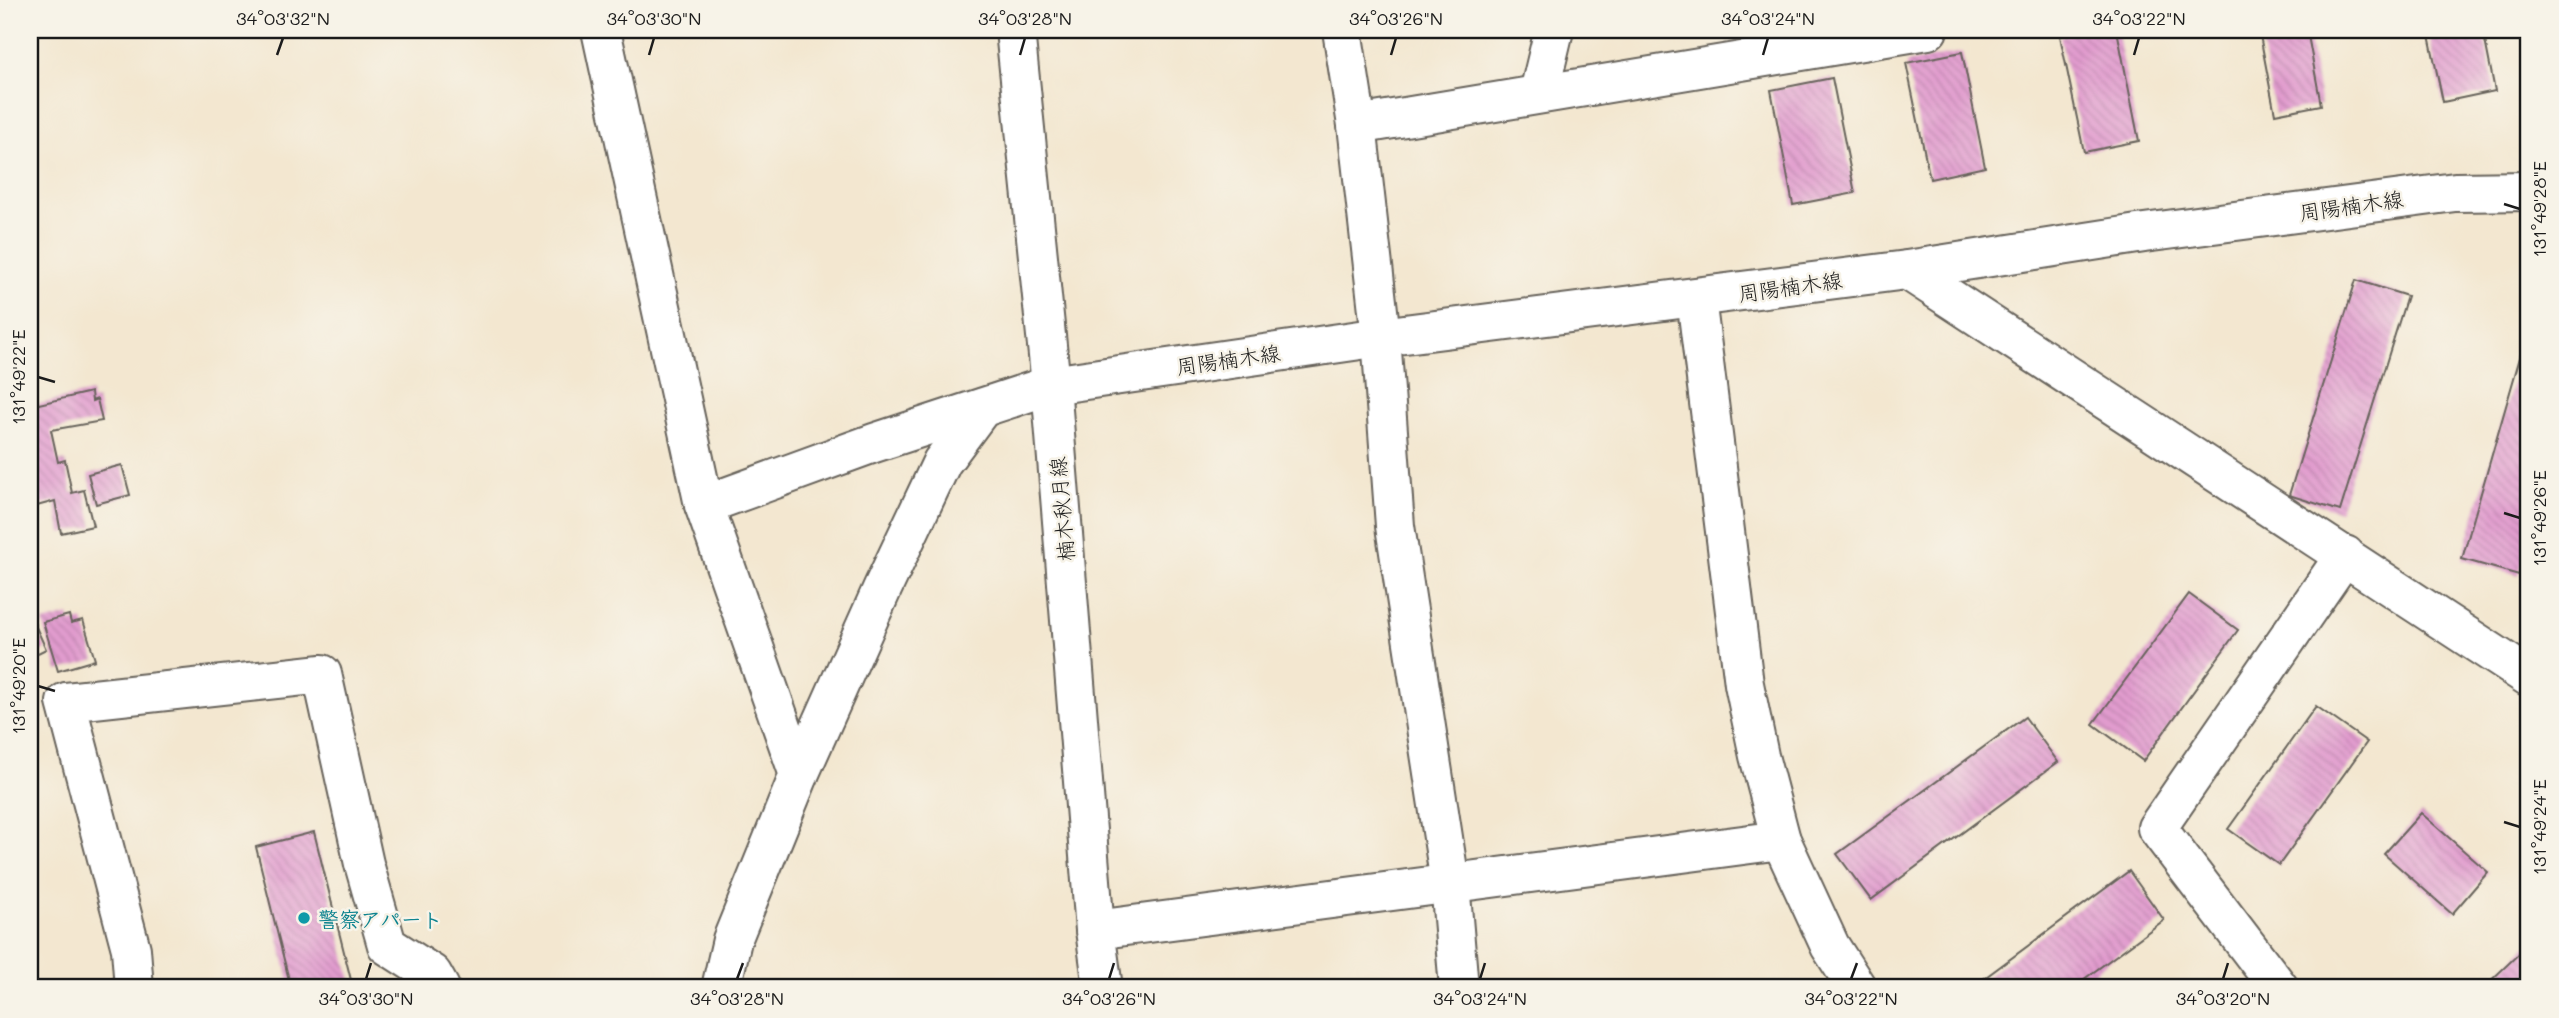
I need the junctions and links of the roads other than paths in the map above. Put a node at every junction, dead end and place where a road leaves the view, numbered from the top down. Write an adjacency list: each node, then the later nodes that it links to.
1 (601, 30): 15 (street)
2 (1015, 30): 13 (street, 楠木秋月線)
3 (1342, 30): 8 (street)
4 (1554, 30): 7 (street)
5 (1928, 30): 6 (street)
6 (1870, 35): 7 (street)
7 (1539, 93): 8 (street)
8 (1357, 125): 12 (street)
9 (2529, 191): 10 (street, 周陽楠木線)
10 (1907, 270): 11 (street, 周陽楠木線); 16 (street)
11 (1696, 298): 12 (street, 周陽楠木線); 19 (street)
12 (1381, 337): 13 (street, 周陽楠木線); 20 (street)
13 (1051, 385): 14 (street, 周陽楠木線); 21 (street, 楠木秋月線)
14 (982, 408): 15 (street, 周陽楠木線); 18 (street)
15 (704, 505): 18 (street)
16 (2345, 555): 17 (street); 28 (street)
17 (2529, 677)
18 (799, 775): 24 (street)
19 (1780, 840): 20 (street); 27 (street)
20 (1450, 883): 21 (street); 26 (street)
21 (1095, 930): 25 (street, 楠木秋月線)
22 (134, 988): 23 (street)
23 (440, 988)
24 (720, 988)
25 (1103, 988)
26 (1459, 988)
27 (1857, 988)
28 (2279, 988)

